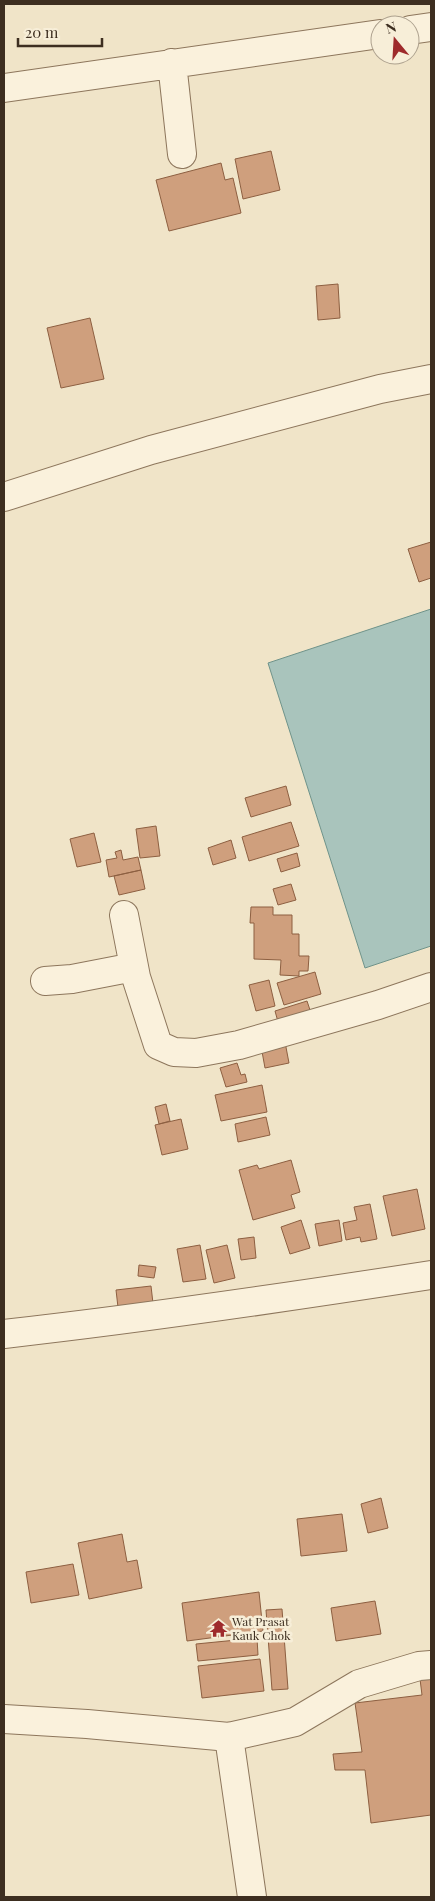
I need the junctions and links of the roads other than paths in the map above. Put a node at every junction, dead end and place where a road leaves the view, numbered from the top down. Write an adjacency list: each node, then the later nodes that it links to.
1 (370, 35): 2 (street)
2 (172, 63): 3 (street); 4 (street)
3 (4, 88)
4 (182, 154)
5 (431, 379): 6 (street)
6 (4, 497)
7 (124, 915): 8 (street)
8 (134, 967): 9 (street); 10 (street)
9 (46, 981)
10 (431, 987)
11 (431, 1275): 12 (street)
12 (4, 1334)
13 (431, 1665): 15 (street)
14 (4, 1719): 15 (street)
15 (229, 1738): 16 (street)
16 (252, 1897)

